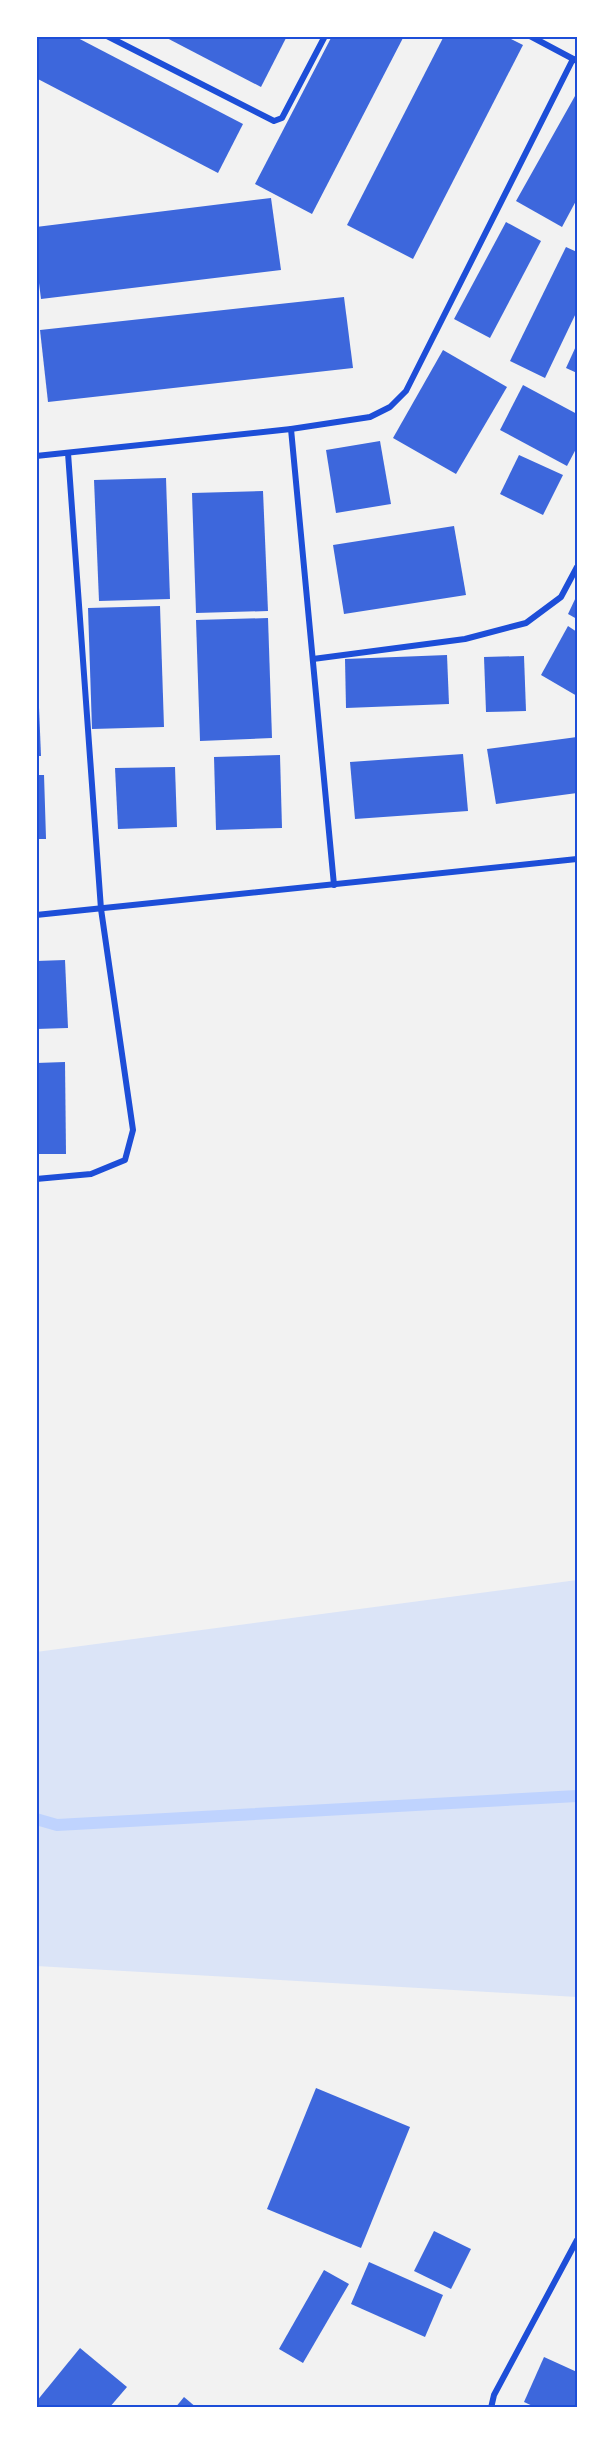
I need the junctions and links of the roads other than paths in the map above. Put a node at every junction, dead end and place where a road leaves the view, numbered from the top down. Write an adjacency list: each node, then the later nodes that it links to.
1 (107, 36): 2 (street)
2 (325, 36)
3 (530, 36): 4 (street)
4 (575, 60): 5 (street)
5 (291, 429): 6 (street); 9 (street)
6 (68, 453): 7 (street); 12 (street)
7 (36, 456)
8 (577, 567): 9 (street)
9 (313, 659): 11 (street)
10 (577, 859): 11 (street)
11 (334, 885): 12 (street)
12 (101, 909): 13 (street); 14 (street)
13 (36, 915)
14 (36, 1179)
15 (577, 2240): 16 (street)
16 (491, 2408)

